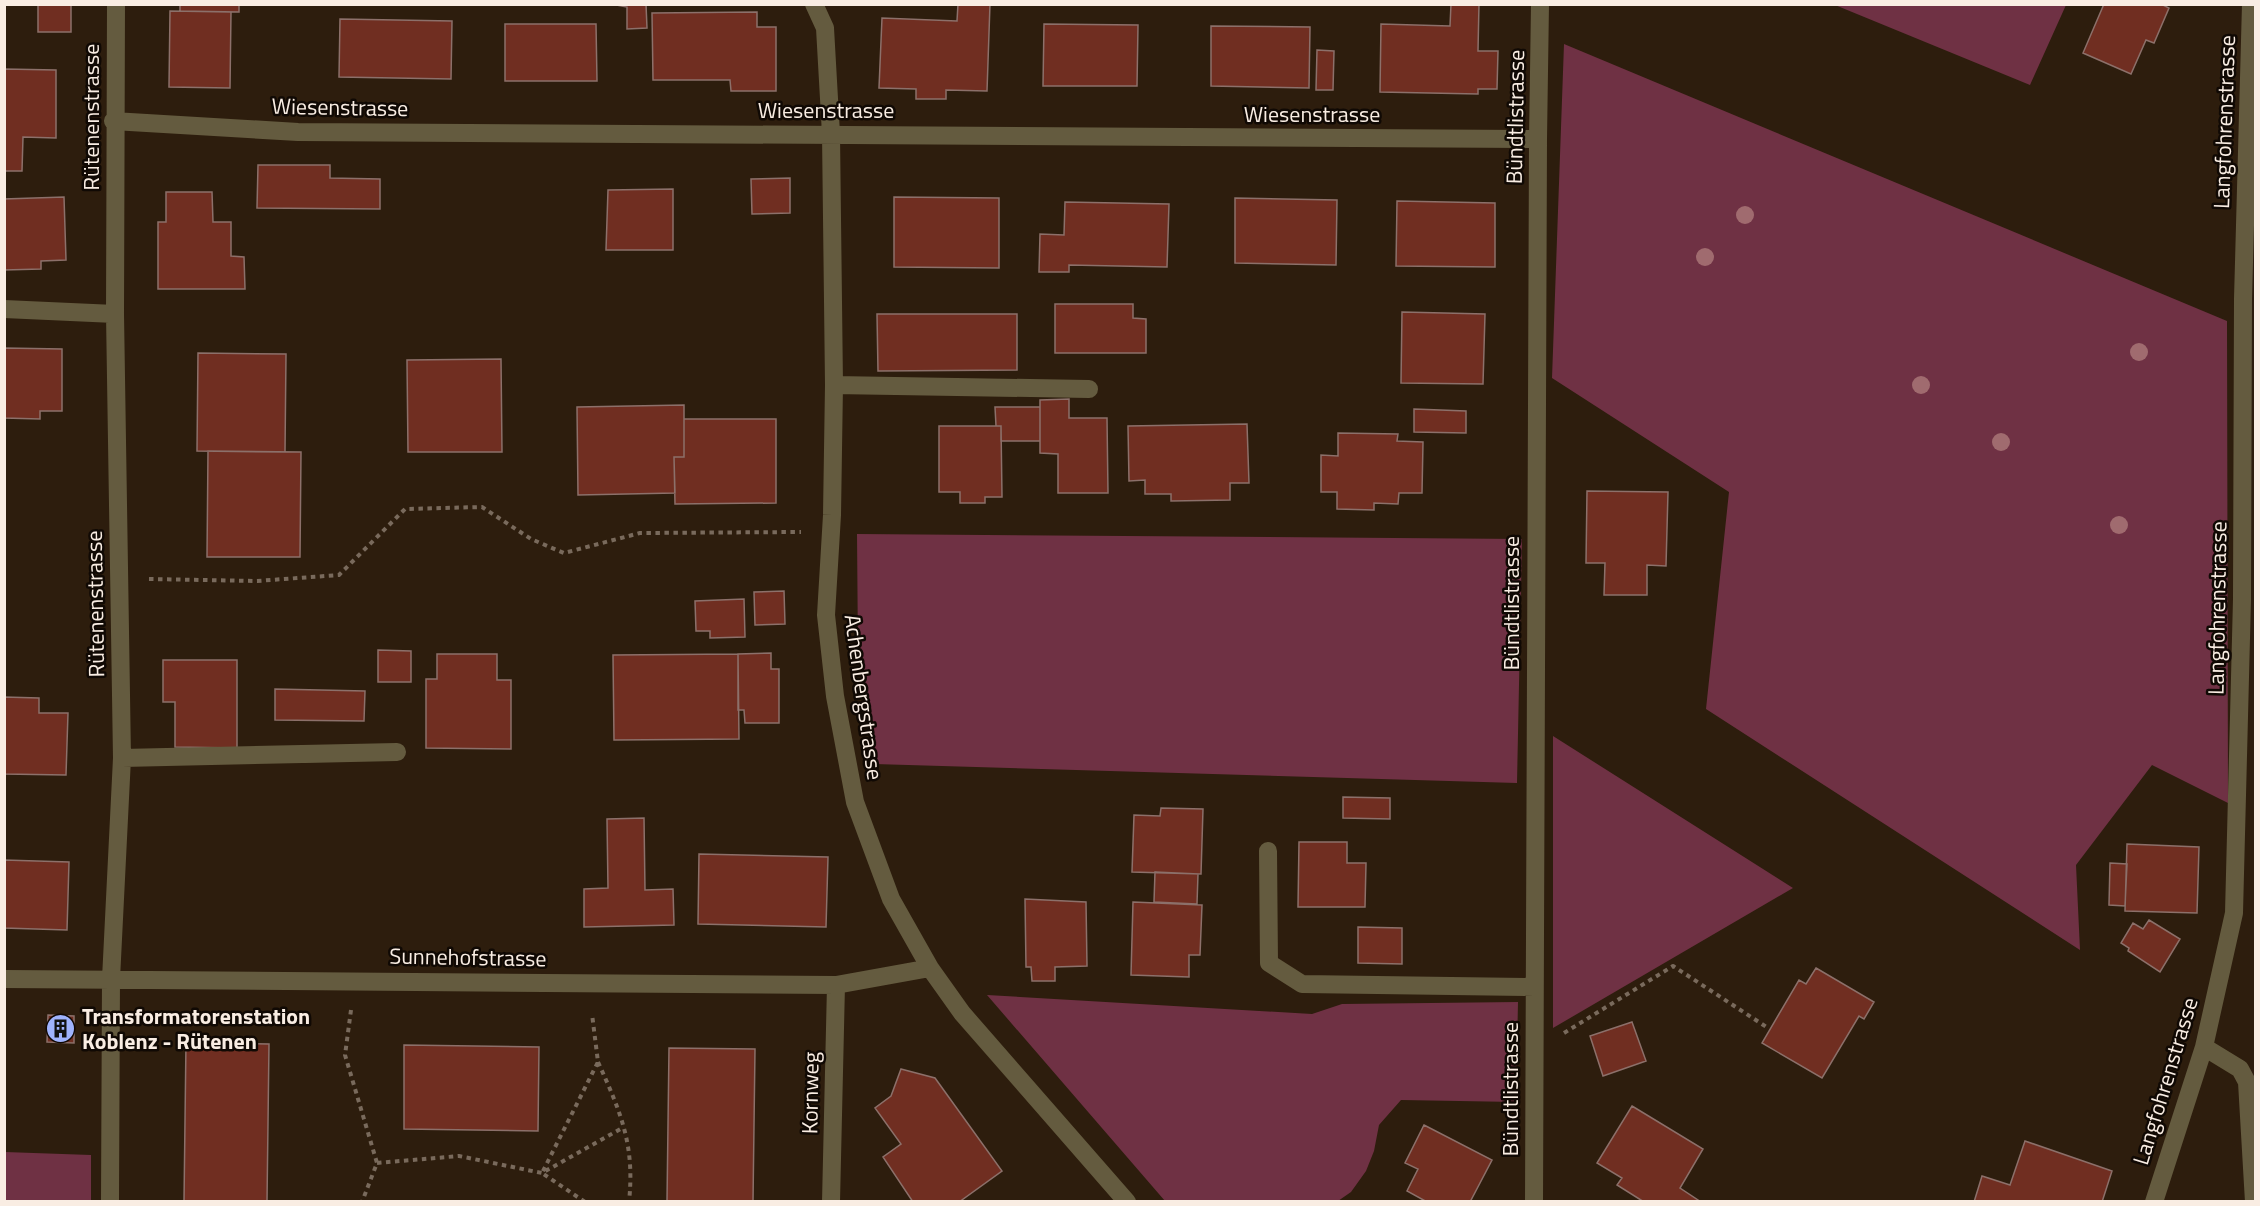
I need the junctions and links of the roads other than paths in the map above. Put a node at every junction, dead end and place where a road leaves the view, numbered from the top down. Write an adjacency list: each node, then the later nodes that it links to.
1 (116, 4): 5 (street, Rütenenstrasse)
2 (814, 4): 6 (street, Achenbergstrasse)
3 (1540, 4): 7 (street, Bündtlistrasse)
4 (2252, 4): 12 (street, Langfohrenstrasse)
5 (113, 121): 6 (street, Wiesenstrasse); 9 (street, Rütenenstrasse)
6 (831, 134): 7 (street, Wiesenstrasse); 10 (street, Achenbergstrasse)
7 (1538, 139): 20 (street, Bündtlistrasse)
8 (4, 309): 9 (street)
9 (115, 314): 14 (street, Rütenenstrasse)
10 (834, 384): 11 (street); 16 (street, Achenbergstrasse)
11 (1089, 389)
12 (2250, 432): 21 (street, Langfohrenstrasse)
13 (397, 752): 14 (street)
14 (122, 758): 18 (street, Rütenenstrasse)
15 (1268, 850): 20 (street)
16 (930, 968): 19 (street, Sunnehofstrasse); 24 (street, Achenbergstrasse)
17 (4, 979): 18 (street, Sunnehofstrasse)
18 (111, 979): 19 (street, Sunnehofstrasse); 22 (street, Rütenenstrasse)
19 (836, 985): 23 (street, Kornweg)
20 (1533, 987): 25 (street, Bündtlistrasse)
21 (2204, 1047): 26 (street, Langfohrenstrasse); 27 (street)
22 (110, 1202)
23 (831, 1202)
24 (1127, 1202)
25 (1534, 1202)
26 (2154, 1202)
27 (2254, 1202)

